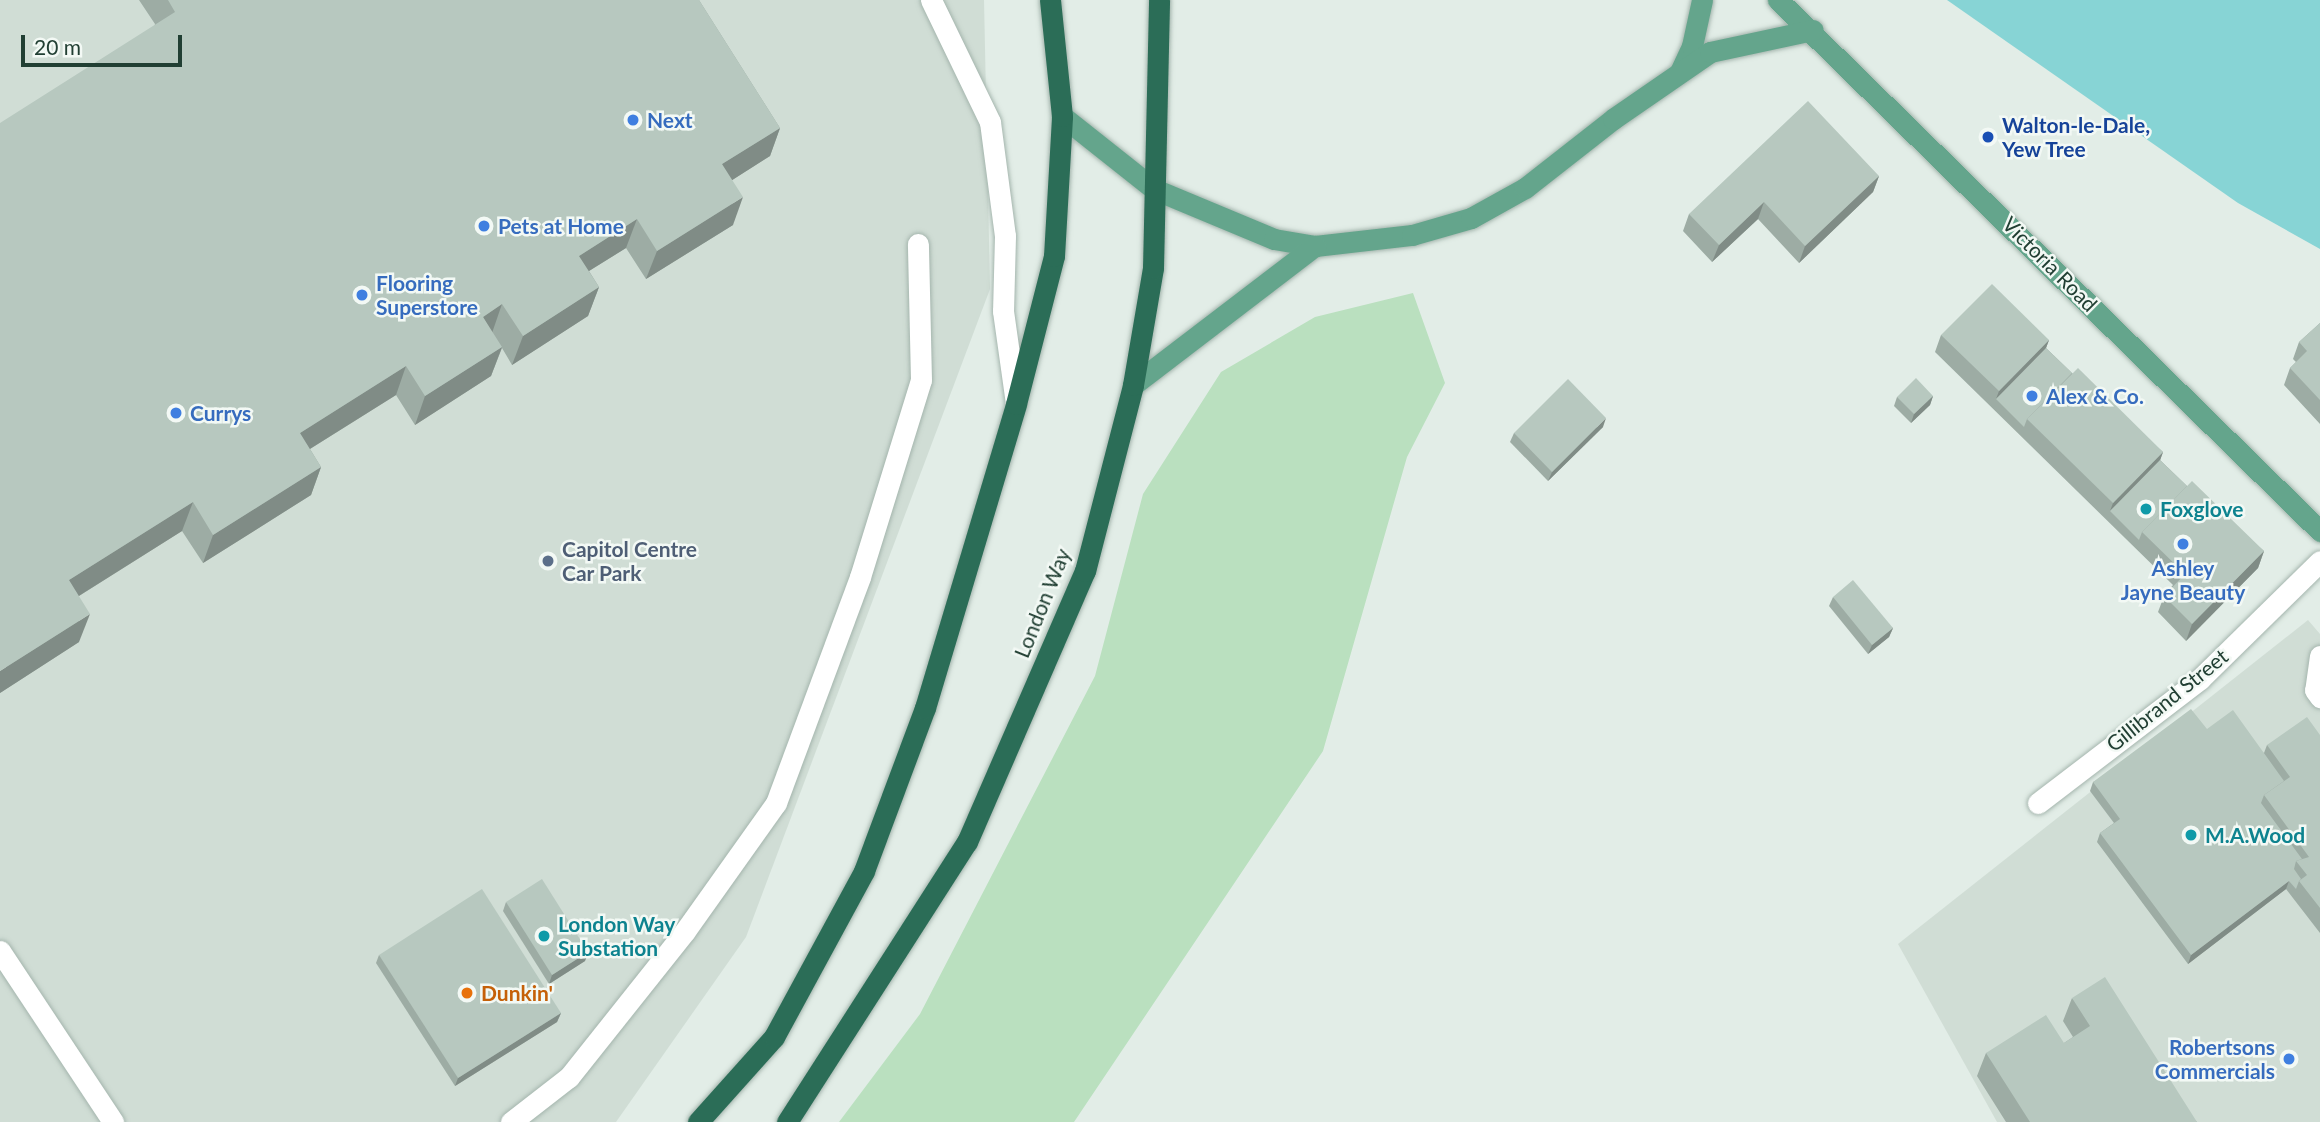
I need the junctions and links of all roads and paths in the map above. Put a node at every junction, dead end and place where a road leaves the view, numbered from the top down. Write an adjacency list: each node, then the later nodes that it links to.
1 (931, 0): 13 (street)
2 (1050, 0): 8 (highway)
3 (1159, 0): 9 (highway, London Way)
4 (1702, 0): 7 (main road)
5 (1778, 0): 6 (main road, Victoria Road)
6 (1813, 30): 7 (main road); 14 (main road, Victoria Road)
7 (1679, 74): 11 (main road)
8 (1062, 116): 9 (main road); 13 (highway)
9 (1154, 189): 11 (main road); 12 (highway, London Way)
10 (918, 244): 21 (street)
11 (1315, 246): 12 (main road)
12 (1133, 385): 23 (highway, London Way)
13 (1016, 404): 22 (highway)
14 (2320, 531)
15 (2320, 561): 18 (street, Gillibrand Street)
16 (2320, 656): 17 (street)
17 (2320, 697)
18 (2038, 803)
19 (0, 951): 20 (street)
20 (113, 1122)
21 (511, 1122)
22 (698, 1122)
23 (787, 1122)

